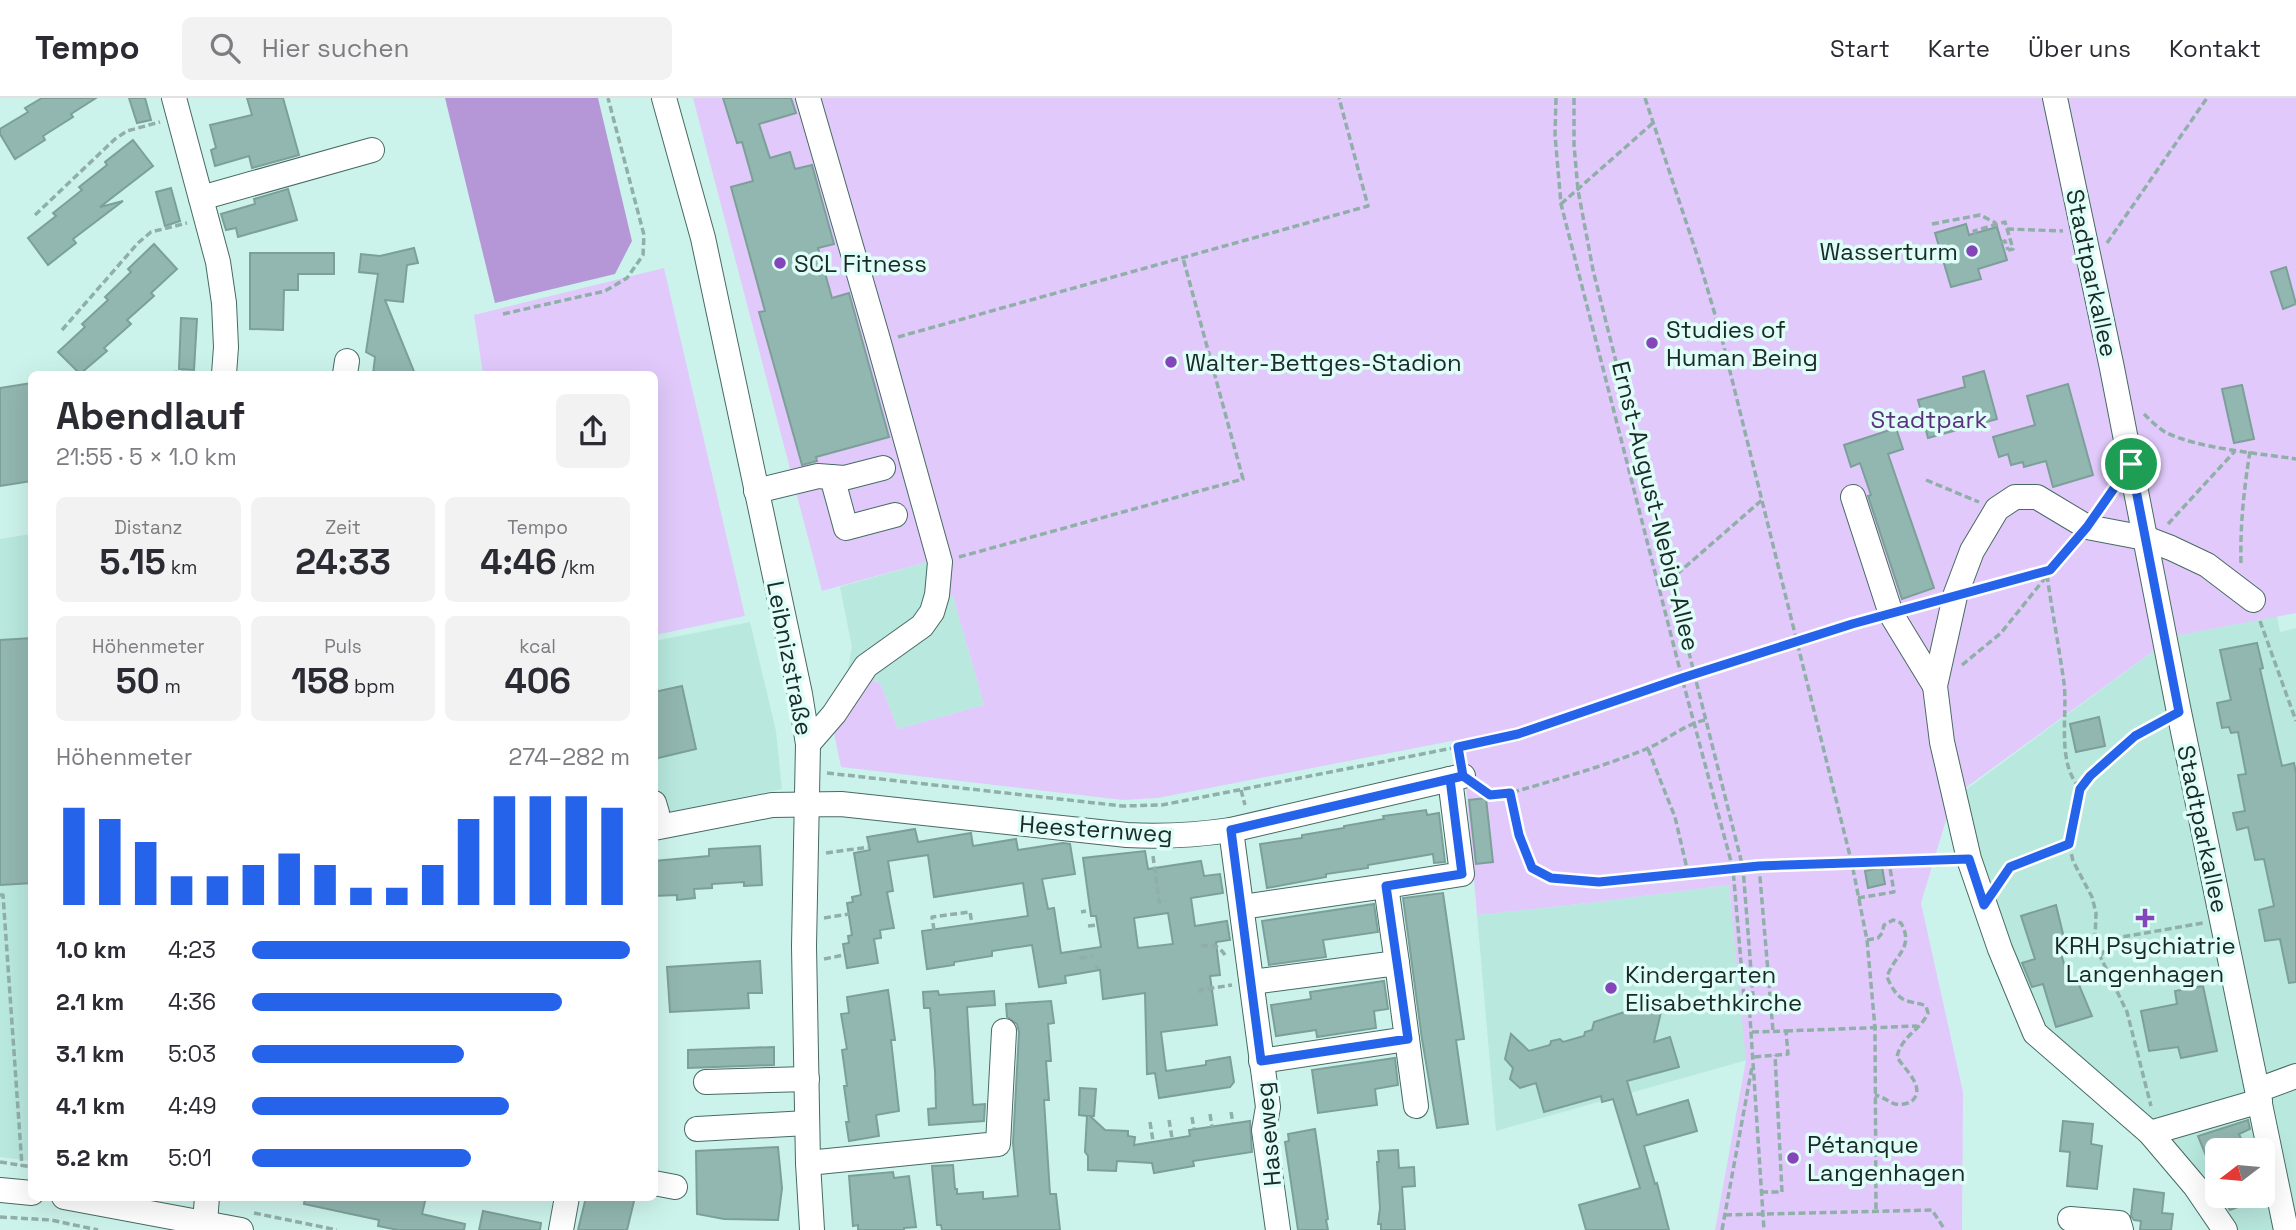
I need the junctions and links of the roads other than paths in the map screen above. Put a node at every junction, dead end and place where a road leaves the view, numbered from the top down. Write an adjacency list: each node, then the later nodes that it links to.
1 (664, 98): 10 (street, Leibnizstraße)
2 (808, 98): 16 (street)
3 (2055, 98): 13 (street, Stadtparkallee)
4 (176, 107): 6 (street)
5 (372, 150): 6 (street)
6 (204, 208): 7 (street)
7 (224, 371)
8 (883, 468): 9 (street)
9 (832, 477): 10 (street); 12 (street)
10 (757, 491): 16 (street, Leibnizstraße)
11 (1853, 497): 15 (street)
12 (895, 515)
13 (2146, 538): 14 (street); 15 (street); 30 (street, Stadtparkallee)
14 (2253, 600)
15 (1936, 685): 34 (street)
16 (808, 744): 17 (street, Leibnizstraße)
17 (808, 804): 18 (street, Heesternweg); 19 (street, Heesternweg); 28 (street, Leibnizstraße)
18 (658, 820)
19 (1231, 830): 20 (street, Heesternweg); 21 (street, Haseweg)
20 (1386, 886): 21 (street); 22 (street)
21 (1242, 907): 23 (street, Haseweg)
22 (1397, 962): 23 (street); 25 (street)
23 (1252, 982): 26 (street, Haseweg)
24 (1004, 1031): 35 (street)
25 (1408, 1039): 26 (street); 31 (street)
26 (1261, 1061): 47 (street, Haseweg)
27 (2296, 1076): 30 (street)
28 (807, 1079): 29 (street); 32 (street, Leibnizstraße)
29 (706, 1082)
30 (2259, 1096): 34 (street); 50 (street, Stadtparkallee)
31 (1416, 1106)
32 (807, 1123): 33 (street); 35 (street, Leibnizstraße)
33 (697, 1129)
34 (2153, 1132): 49 (street)
35 (808, 1163): 46 (street, Leibnizstraße)
36 (0, 1190): 37 (street)
37 (28, 1193)
38 (75, 1201): 42 (street)
39 (207, 1201): 44 (street)
40 (567, 1201): 45 (street)
41 (2070, 1219): 48 (street)
42 (129, 1220): 44 (street)
43 (244, 1221): 44 (street)
44 (205, 1222)
45 (561, 1230)
46 (812, 1230)
47 (1278, 1230)
48 (2121, 1230)
49 (2225, 1230)
50 (2286, 1230)

